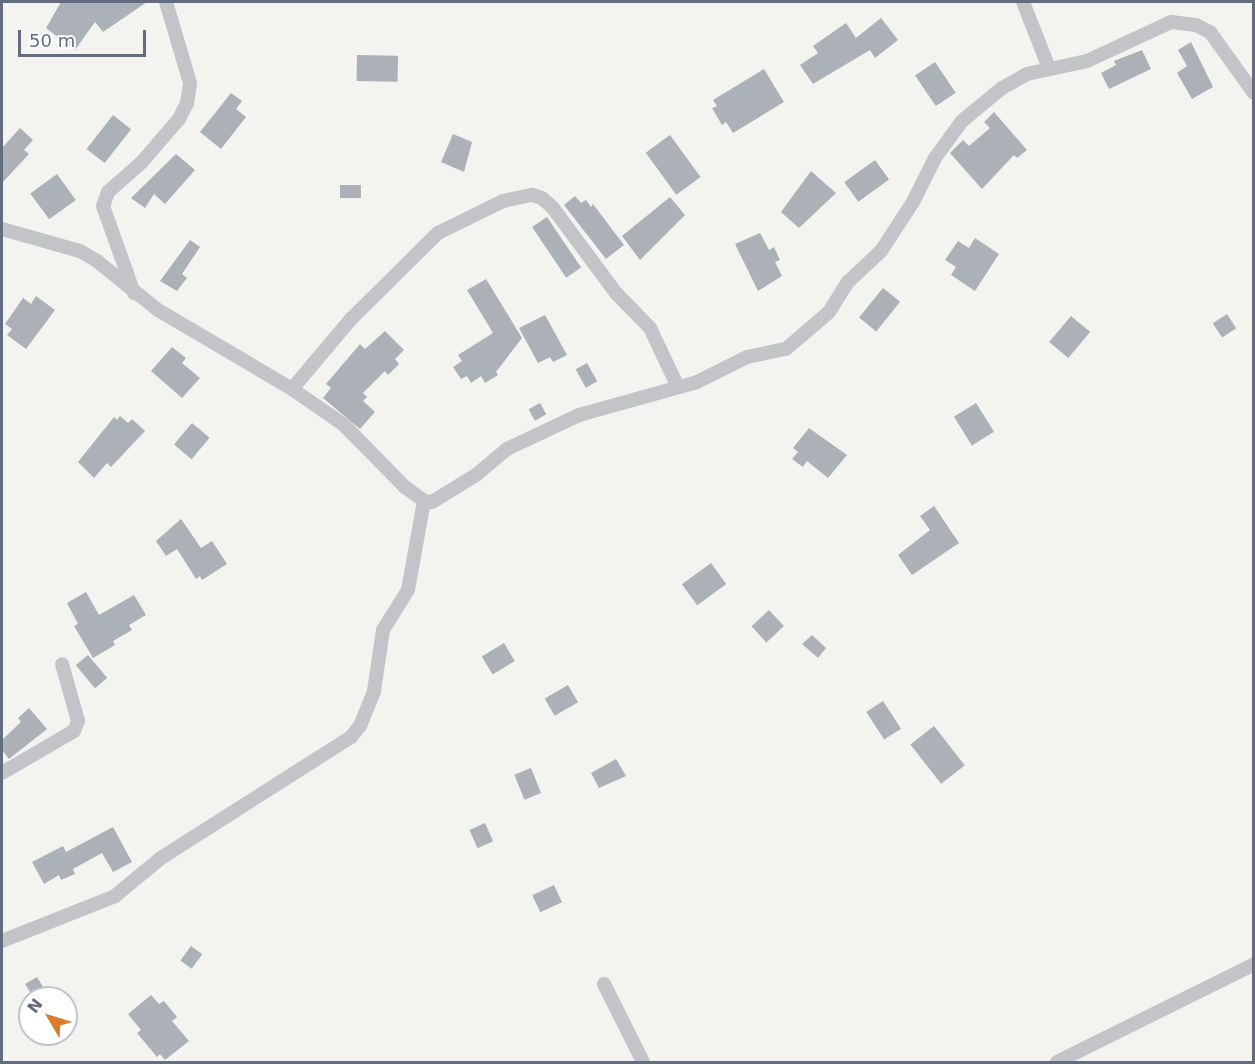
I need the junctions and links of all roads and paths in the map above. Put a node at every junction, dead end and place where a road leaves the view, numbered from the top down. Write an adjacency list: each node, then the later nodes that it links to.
1 (166, 2): 6 (street)
2 (1023, 2): 3 (street)
3 (1049, 68): 4 (street); 7 (street)
4 (1254, 93)
5 (2, 229): 6 (street)
6 (134, 293): 8 (street)
7 (678, 387): 8 (street); 9 (street)
8 (292, 389): 9 (street)
9 (424, 501): 12 (street)
10 (62, 664): 11 (street)
11 (2, 773)
12 (2, 941)
13 (1254, 964): 16 (street)
14 (604, 984): 15 (street)
15 (643, 1062)
16 (1057, 1062)

